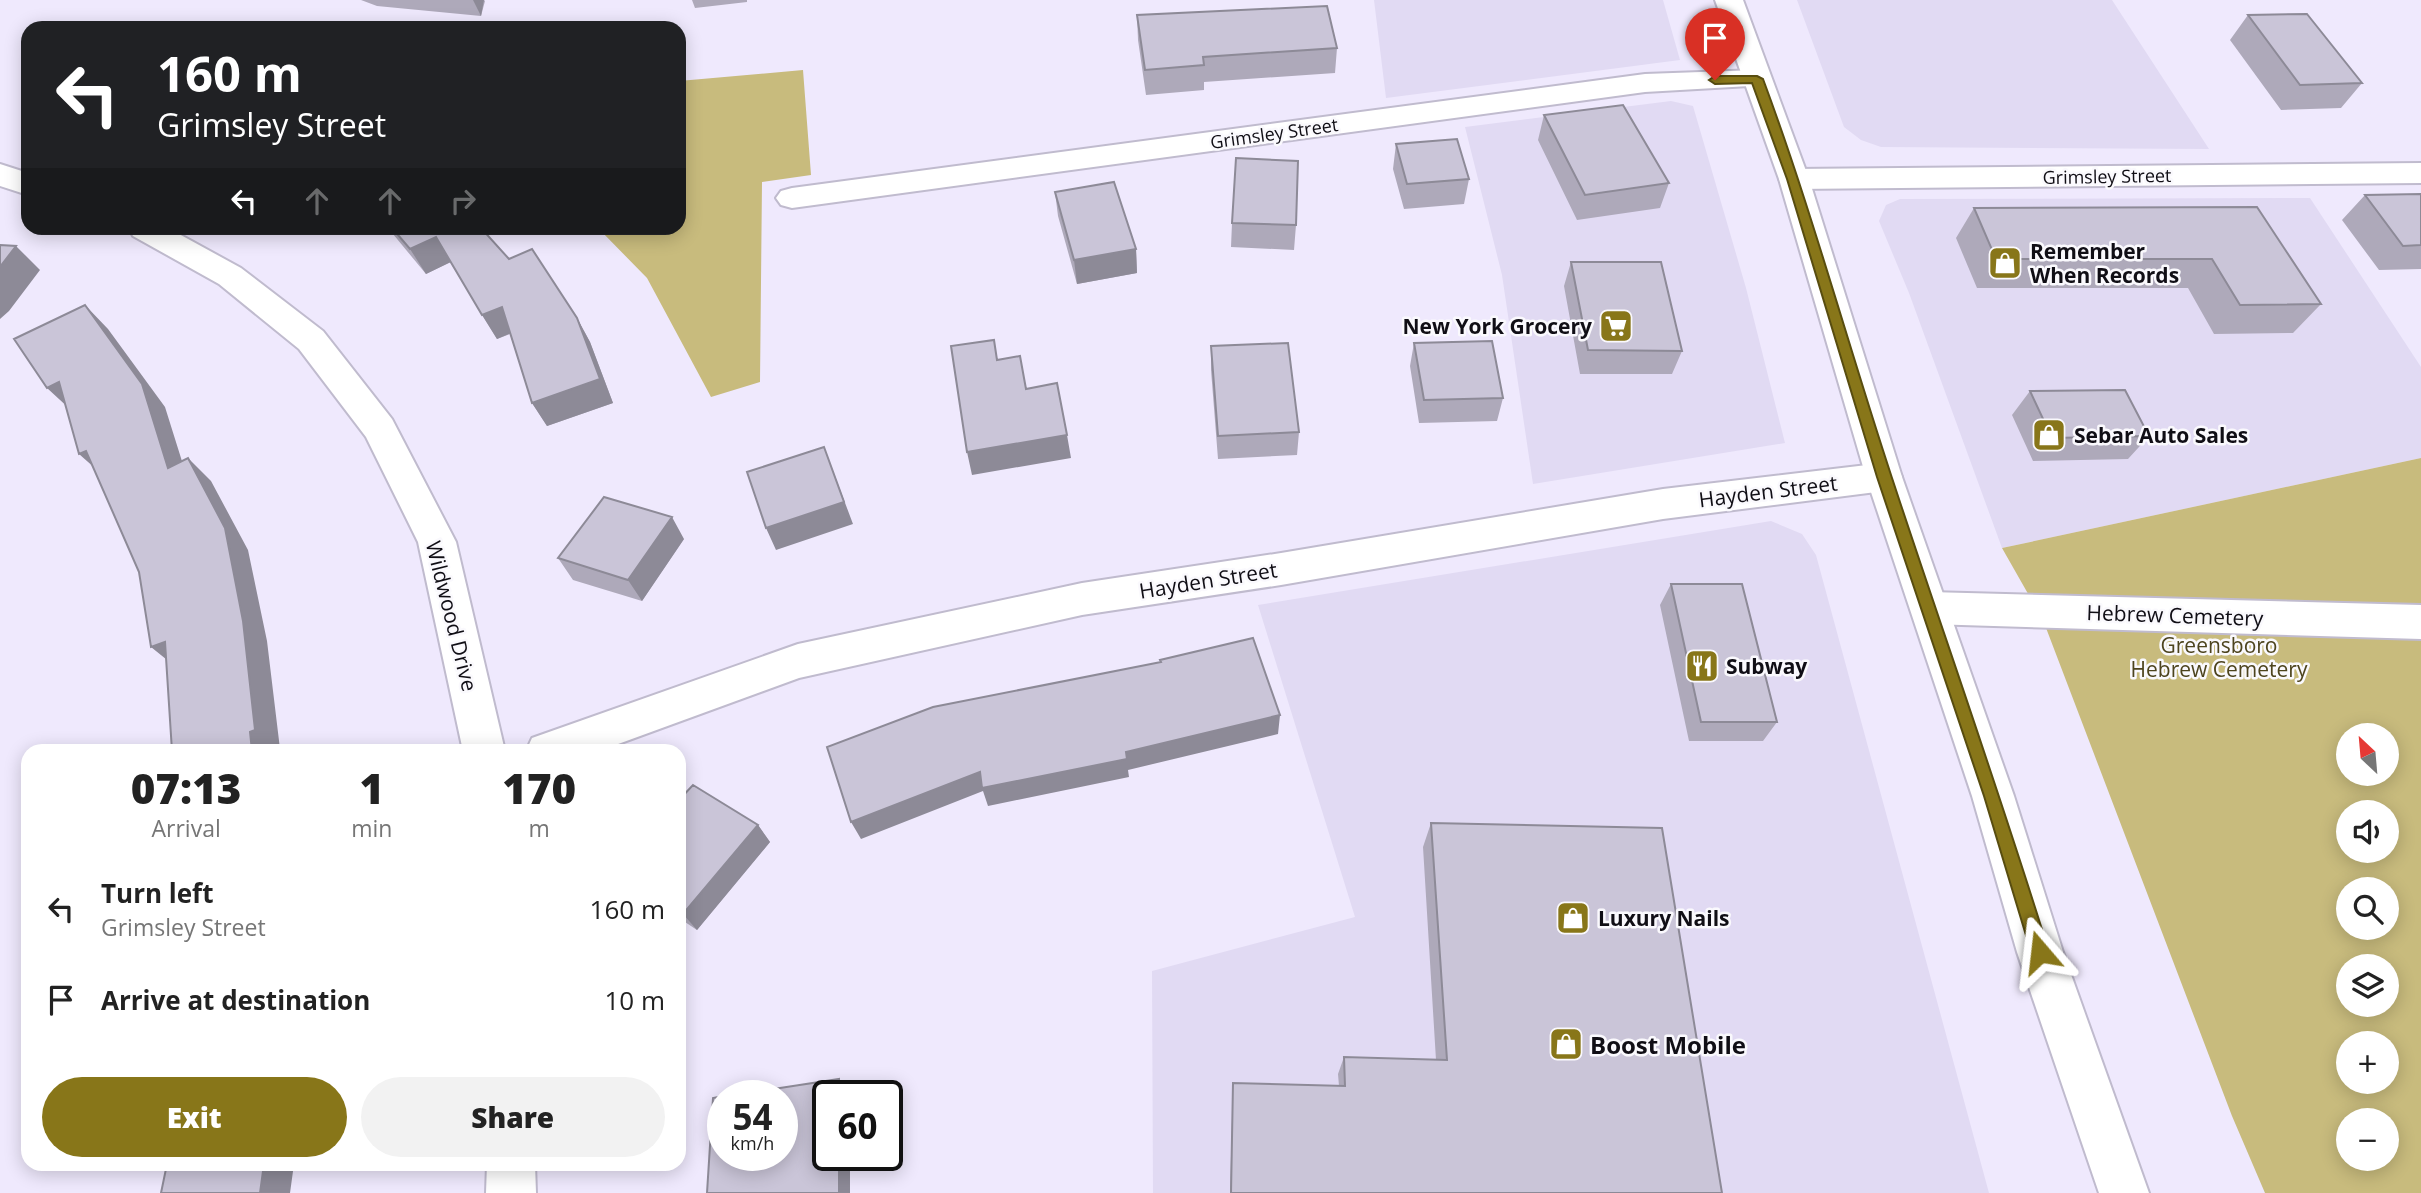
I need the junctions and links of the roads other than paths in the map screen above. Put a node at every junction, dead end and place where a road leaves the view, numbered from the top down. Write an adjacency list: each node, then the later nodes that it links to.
1 (1729, 0): 2 (street)
2 (1757, 79): 4 (street); 5 (street, Grimsley Street)
3 (2421, 173): 4 (street, Grimsley Street)
4 (1794, 179): 7 (street)
5 (792, 198)
6 (157, 235): 10 (street, Wildwood Drive)
7 (1884, 477): 8 (street); 11 (street, Hayden Street)
8 (1929, 608): 9 (street, Hebrew Cemetery); 14 (street)
9 (2421, 622)
10 (482, 744)
11 (567, 744)
12 (511, 1171): 13 (street)
13 (510, 1193)
14 (2124, 1193)

